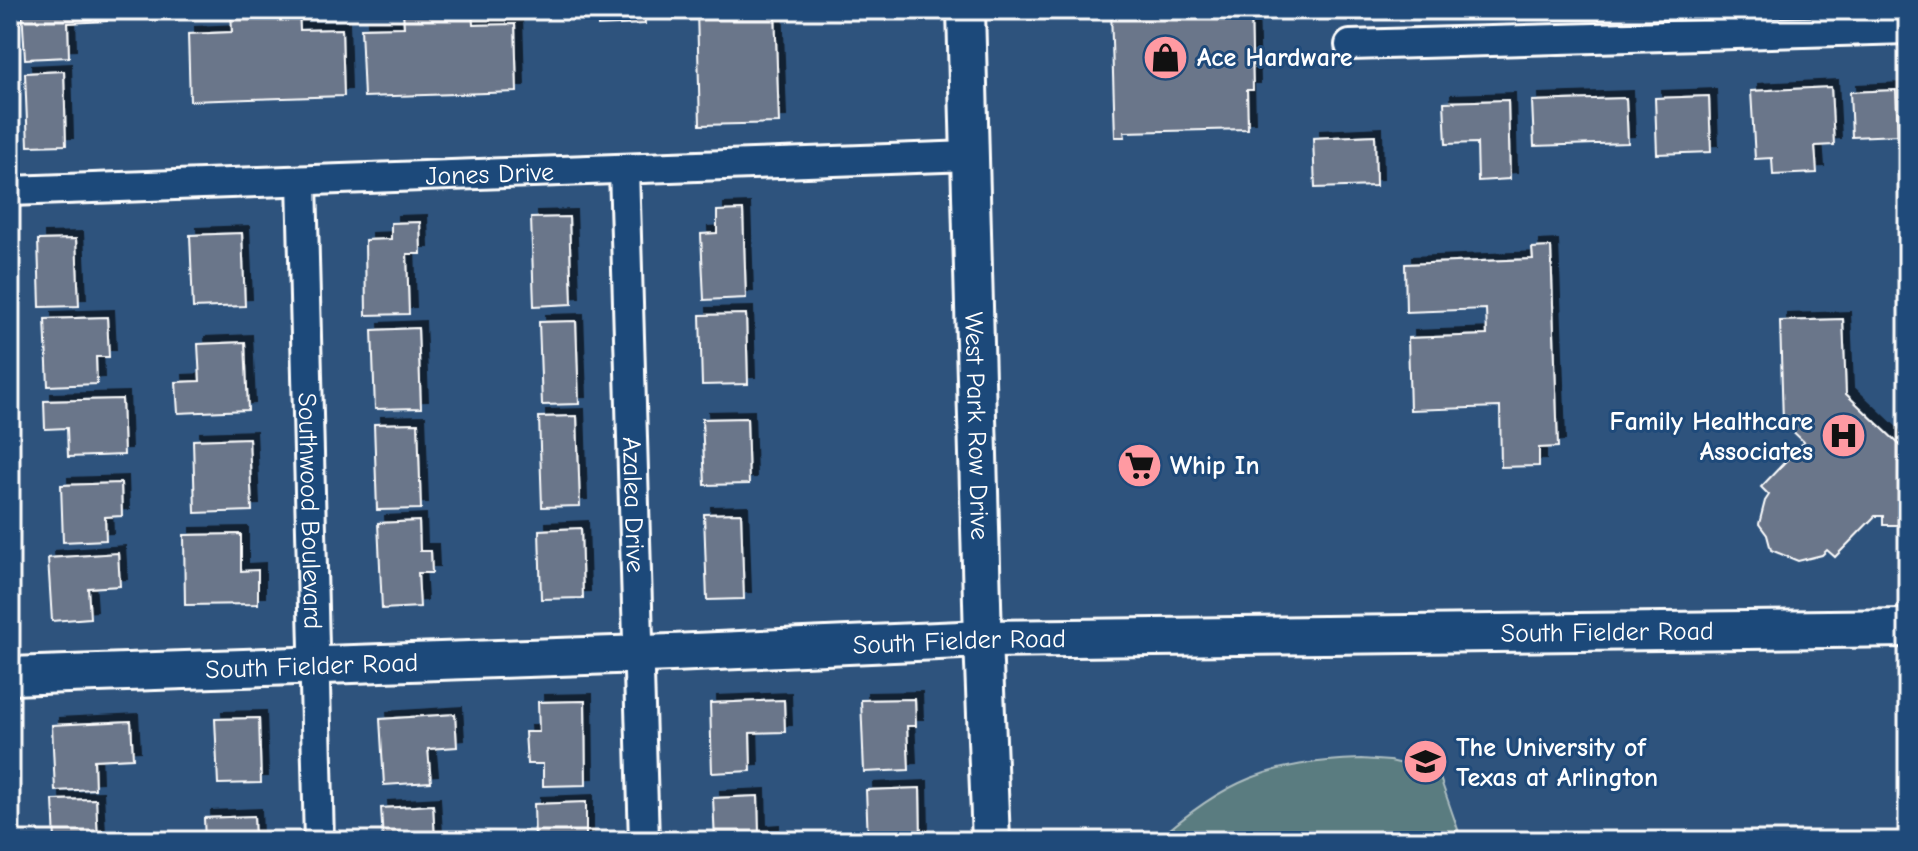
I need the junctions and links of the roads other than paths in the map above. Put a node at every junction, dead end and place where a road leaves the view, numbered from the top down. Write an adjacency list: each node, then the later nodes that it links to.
1 (966, 10): 5 (main road, West Park Row Drive)
2 (1800, 21): 3 (street); 4 (street)
3 (1908, 29)
4 (1350, 45)
5 (970, 156): 6 (street, Jones Drive); 10 (main road, West Park Row Drive)
6 (624, 169): 7 (street, Jones Drive); 11 (street, Azalea Drive)
7 (302, 181): 8 (street, Jones Drive); 12 (street, Southwood Boulevard)
8 (10, 191)
9 (1908, 628): 10 (main road, South Fielder Road)
10 (983, 639): 11 (main road, South Fielder Road); 16 (main road, West Park Row Drive)
11 (638, 655): 12 (main road, South Fielder Road); 15 (street, Azalea Drive)
12 (314, 666): 13 (main road, South Fielder Road); 14 (street, Southwood Boulevard)
13 (10, 676)
14 (319, 841)
15 (644, 841)
16 (991, 841)

